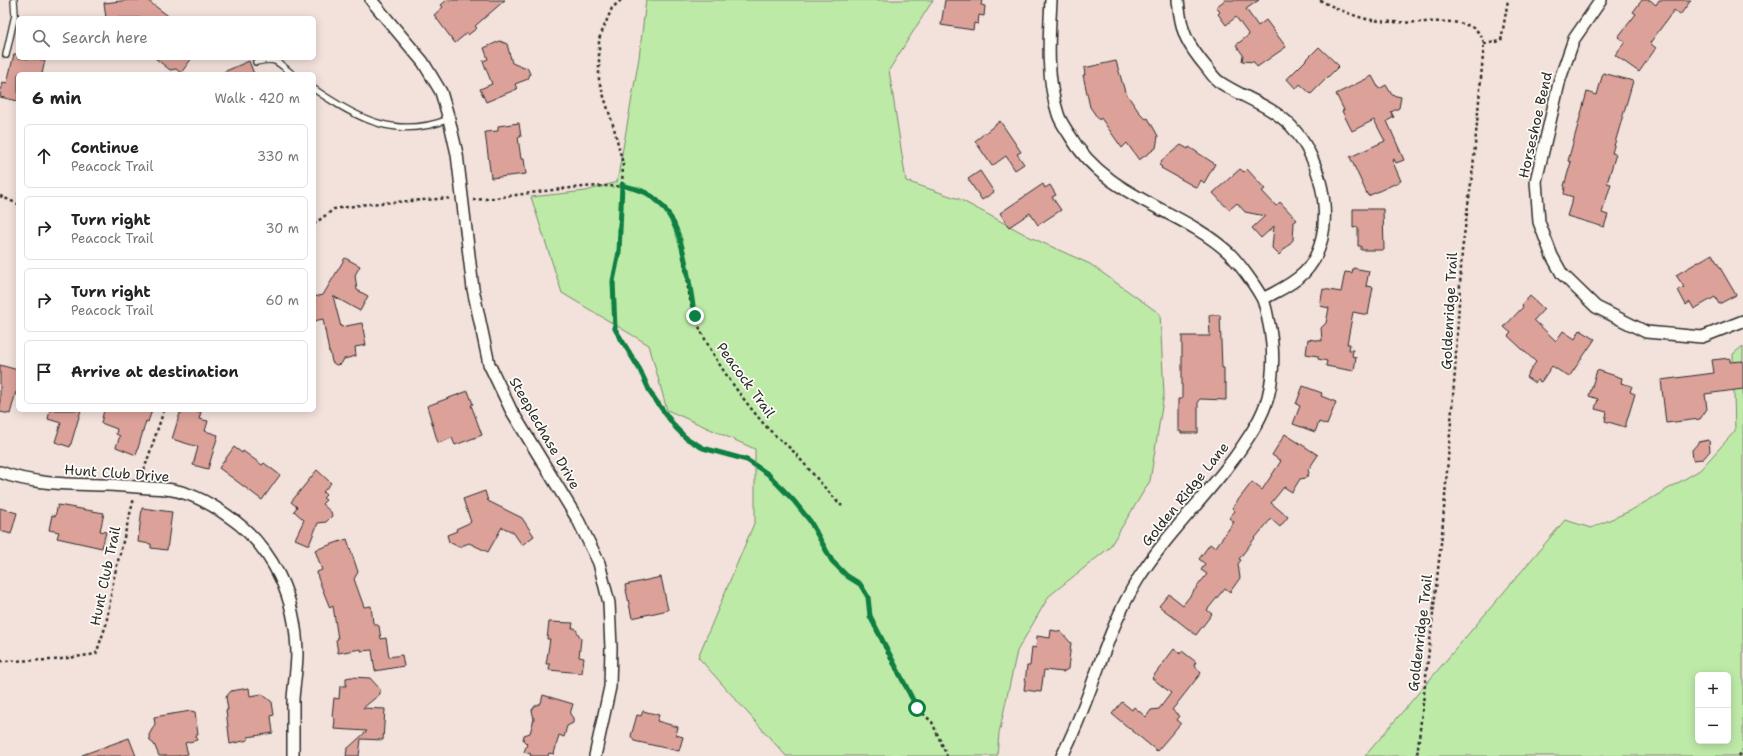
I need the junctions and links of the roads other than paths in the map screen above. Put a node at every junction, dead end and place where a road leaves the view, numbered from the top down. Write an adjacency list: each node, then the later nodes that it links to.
1 (14, 0): 6 (lane)
2 (371, 0): 12 (street, Steeplechase Drive)
3 (1178, 0): 13 (street)
4 (1602, 0): 14 (street, Horseshoe Bend)
5 (1050, 2): 13 (street, Golden Ridge Lane)
6 (6, 55)
7 (264, 60): 9 (lane)
8 (274, 60): 10 (lane)
9 (256, 62)
10 (290, 72)
11 (316, 90): 12 (lane)
12 (449, 119): 17 (street, Steeplechase Drive)
13 (1263, 299): 18 (street, Golden Ridge Lane)
14 (1743, 321)
15 (0, 472): 16 (street, Hunt Club Drive)
16 (293, 756)
17 (595, 756)
18 (1062, 756)

